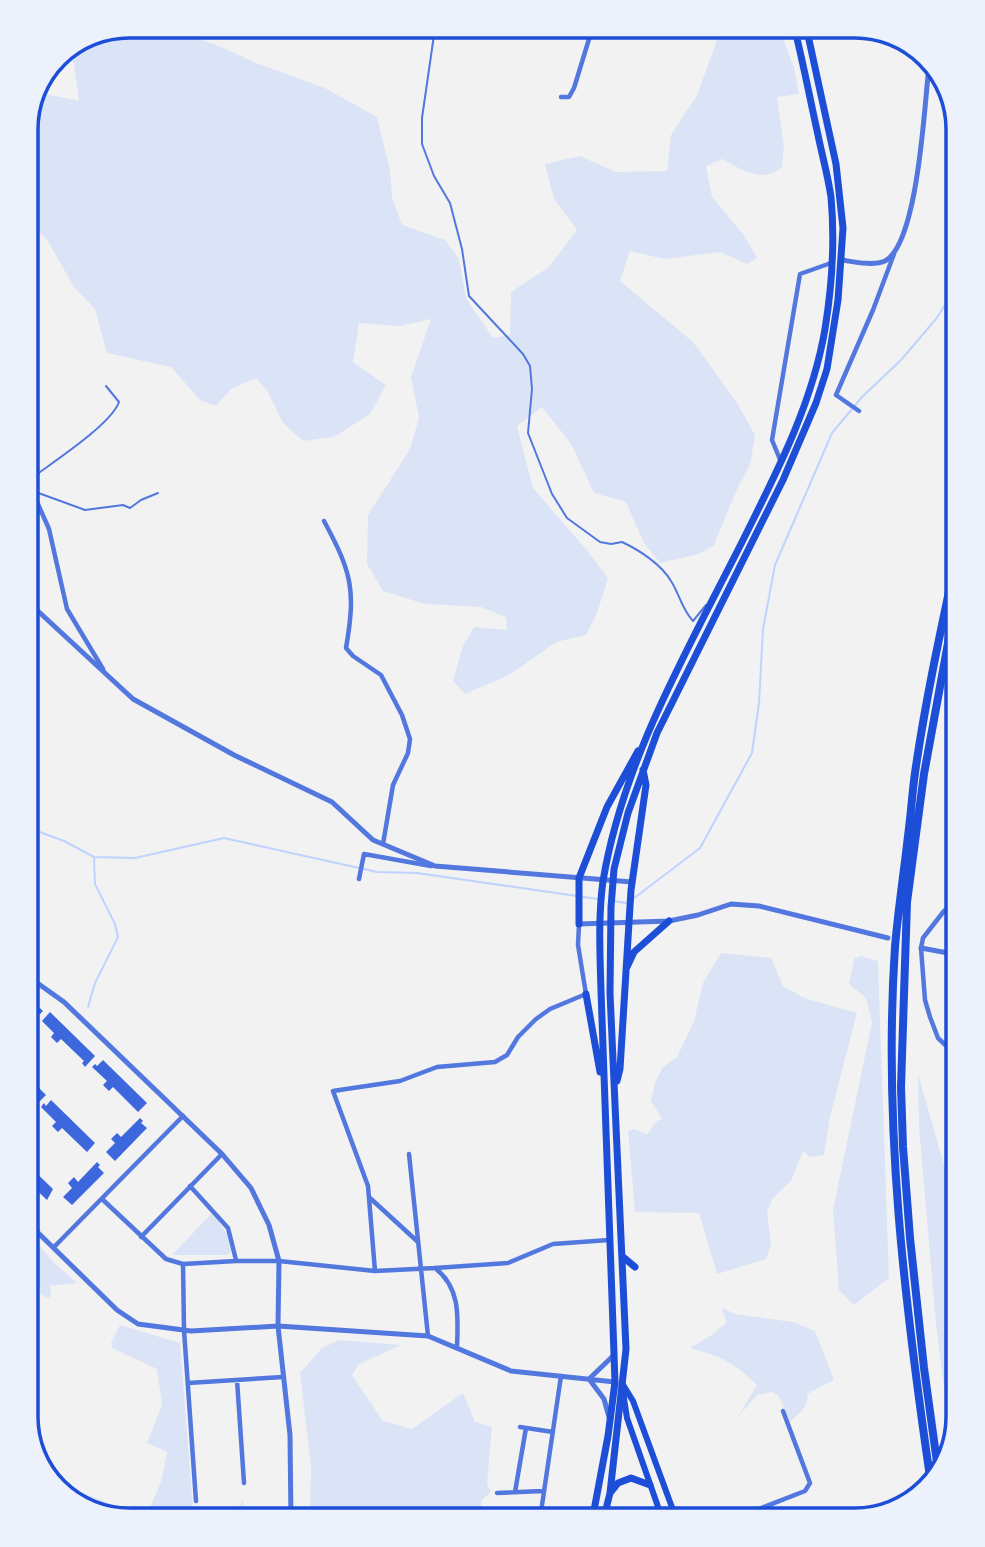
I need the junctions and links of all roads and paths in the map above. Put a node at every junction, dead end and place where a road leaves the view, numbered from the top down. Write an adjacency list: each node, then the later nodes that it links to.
1 (435, 39): 18 (lane)
2 (589, 39): 6 (street)
3 (797, 39): 9 (highway)
4 (809, 39): 8 (highway)
5 (928, 76): 7 (street)
6 (561, 97)
7 (894, 254): 8 (street); 11 (street)
8 (842, 260): 9 (highway); 24 (highway)
9 (832, 263): 12 (highway); 12 (street)
10 (106, 386): 13 (lane)
11 (858, 410)
12 (781, 462): 18 (highway)
13 (39, 470)
14 (158, 493): 15 (lane)
15 (39, 494)
16 (39, 507): 22 (street)
17 (324, 521): 25 (street)
18 (720, 587): 23 (highway)
19 (946, 608): 79 (highway)
20 (39, 612): 22 (street)
21 (946, 654): 78 (highway)
22 (107, 675): 25 (street)
23 (651, 729): 26 (highway); 30 (highway)
24 (643, 769): 26 (highway); 29 (highway)
25 (383, 844): 27 (street)
26 (615, 848): 42 (highway); 43 (highway)
27 (435, 866): 28 (street); 30 (street)
28 (359, 877)
29 (632, 881): 30 (street); 33 (highway)
30 (579, 882): 34 (highway)
31 (946, 910): 36 (street)
32 (669, 921): 33 (street); 35 (street); 38 (highway)
33 (629, 923): 34 (street); 38 (highway)
34 (579, 924): 40 (street)
35 (888, 938)
36 (921, 948): 37 (street); 41 (street)
37 (946, 953)
38 (625, 971): 43 (highway)
39 (39, 984): 44 (street)
40 (586, 994): 42 (highway); 48 (street)
41 (946, 1046)
42 (604, 1087): 53 (highway)
43 (614, 1088): 52 (highway)
44 (183, 1116): 45 (street); 49 (street)
45 (222, 1154): 47 (street); 58 (street)
46 (410, 1154): 54 (street)
47 (190, 1186): 51 (street); 57 (street)
48 (369, 1197): 54 (street); 63 (street)
49 (102, 1199): 51 (street); 55 (street)
50 (39, 1233): 55 (street)
51 (141, 1237): 59 (street)
52 (622, 1239): 53 (highway); 56 (highway)
53 (610, 1240): 62 (street); 68 (highway)
54 (418, 1242): 61 (street)
55 (54, 1247): 65 (street)
56 (623, 1256): 60 (highway); 73 (highway)
57 (236, 1261): 58 (street); 59 (street)
58 (279, 1261): 63 (street); 64 (street)
59 (183, 1264): 65 (street)
60 (635, 1267)
61 (421, 1268): 62 (street); 63 (street); 66 (street)
62 (435, 1268): 67 (street)
63 (375, 1271)
64 (278, 1326): 65 (street); 66 (street); 70 (street)
65 (184, 1330): 74 (street)
66 (428, 1336): 67 (street)
67 (457, 1347): 69 (street)
68 (615, 1354): 71 (street); 73 (highway)
69 (561, 1376): 71 (street); 77 (street)
70 (284, 1377): 72 (street); 87 (street)
71 (589, 1378): 73 (street); 76 (street)
72 (237, 1380): 74 (street); 80 (street)
73 (619, 1382): 76 (highway); 81 (main road); 85 (highway); 92 (main road)
74 (188, 1383): 86 (street)
75 (783, 1411): 93 (street)
76 (610, 1420): 89 (highway)
77 (553, 1432): 82 (street); 83 (street)
78 (936, 1459)
79 (929, 1471)
80 (244, 1483)
81 (650, 1485): 85 (highway); 91 (main road)
82 (543, 1491): 83 (street); 88 (street)
83 (515, 1492): 84 (street)
84 (497, 1493)
85 (610, 1493): 90 (highway)
86 (196, 1501)
87 (291, 1508)
88 (541, 1508)
89 (594, 1508)
90 (606, 1508)
91 (658, 1508)
92 (672, 1508)
93 (761, 1508)

